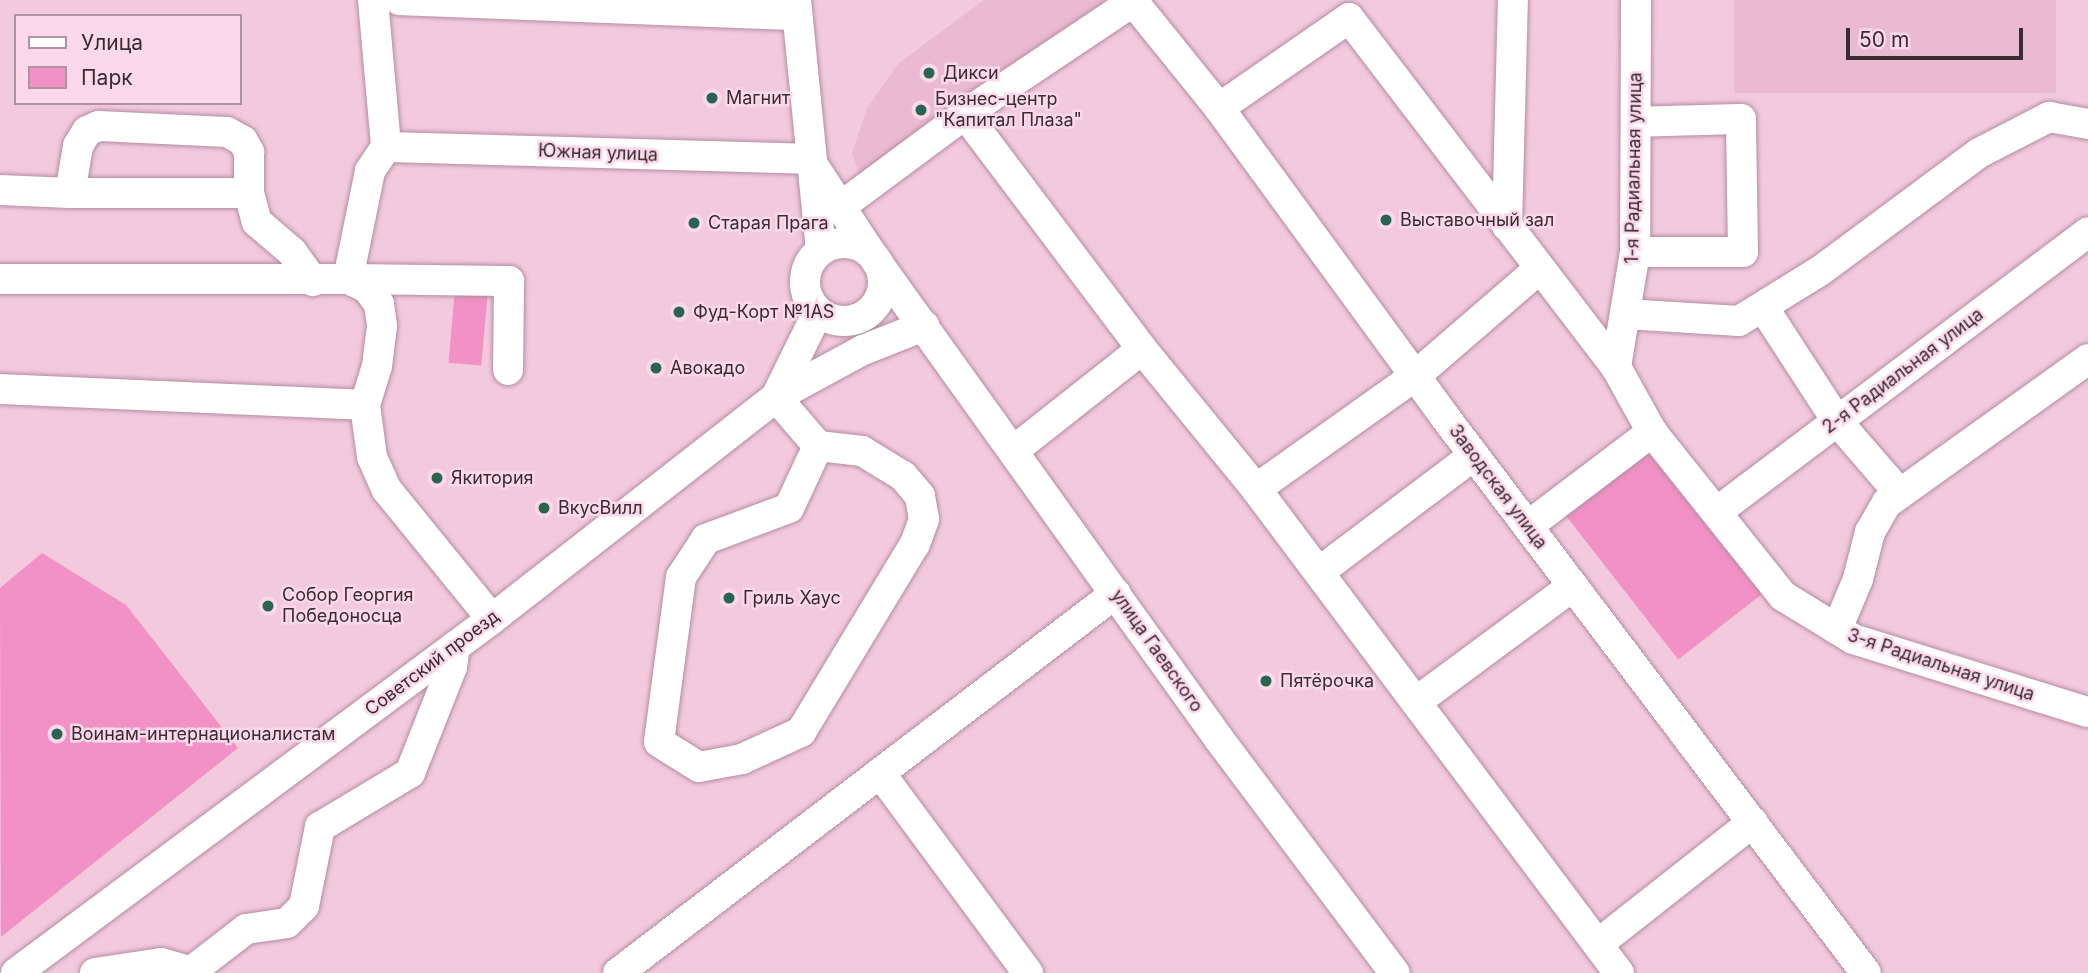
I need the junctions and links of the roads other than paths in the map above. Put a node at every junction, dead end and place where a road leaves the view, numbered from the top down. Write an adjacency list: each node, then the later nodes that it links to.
1 (373, 0): 11 (street)
2 (399, 0): 6 (street)
3 (1513, 0): 17 (street)
4 (1636, 0): 9 (street, 1-я Радиальная улица)
5 (1133, 1): 7 (street, Заводская улица); 8 (street)
6 (796, 7): 12 (street, улица Гаевского)
7 (1219, 108): 17 (street); 36 (street, Заводская улица)
8 (965, 114): 16 (street); 31 (street)
9 (1636, 122): 20 (street, 1-я Радиальная улица); 20 (street)
10 (2088, 124): 26 (street)
11 (386, 147): 12 (street, Южная улица); 24 (street)
12 (809, 159): 16 (street, улица Гаевского); 19 (street, улица Гаевского)
13 (0, 190): 15 (street)
14 (249, 193): 15 (street); 15 (street); 25 (street)
15 (70, 194)
16 (840, 207): 21 (street, улица Гаевского)
17 (1507, 226): 22 (street)
18 (2088, 232): 40 (street, 2-я Радиальная улица)
19 (821, 250): 21 (street); 28 (street)
20 (1635, 252): 29 (street, 1-я Радиальная улица)
21 (877, 261): 27 (street); 30 (street, улица Гаевского)
22 (1538, 270): 34 (street); 36 (street)
23 (0, 279): 25 (street)
24 (348, 279): 25 (street); 35 (street); 39 (street)
25 (313, 281)
26 (1763, 307): 29 (street); 40 (street)
27 (874, 308): 28 (street); 30 (street); 32 (street)
28 (818, 312): 38 (street, Советский проезд)
29 (1625, 314): 34 (street, 1-я Радиальная улица)
30 (924, 326): 32 (street, Советский проезд); 43 (street, улица Гаевского)
31 (1142, 349): 43 (street); 45 (street)
32 (863, 350): 38 (street, Советский проезд)
33 (2088, 359): 46 (street)
34 (1616, 367): 41 (street)
35 (508, 370)
36 (1415, 376): 44 (street, Заводская улица); 45 (street)
37 (0, 389): 39 (street)
38 (776, 397): 42 (street); 52 (street, Советский проезд)
39 (365, 405): 52 (street)
40 (1838, 421): 46 (street); 47 (street, 2-я Радиальная улица)
41 (1652, 432): 47 (street); 48 (street)
42 (818, 446): 42 (street)
43 (1013, 451): 51 (street, улица Гаевского)
44 (1474, 456): 48 (street, Заводская улица); 49 (street)
45 (1256, 489): 49 (street)
46 (1900, 494): 53 (street)
47 (1718, 511): 53 (street, 3-я Радиальная улица)
48 (1528, 526): 50 (street, Заводская улица)
49 (1319, 572): 55 (street)
50 (1573, 586): 55 (street); 58 (street, Заводская улица)
51 (1116, 593): 57 (street); 66 (street, улица Гаевского)
52 (492, 619): 54 (street, Советский проезд)
53 (1837, 629): 56 (street, 3-я Радиальная улица)
54 (455, 646): 59 (street, Советский проезд); 61 (street)
55 (1416, 702): 60 (street)
56 (2088, 712)
57 (880, 774): 64 (street); 65 (street)
58 (1753, 822): 60 (street); 68 (street, Заводская улица)
59 (78, 925): 62 (street, Советский проезд); 63 (street)
60 (1598, 944): 67 (street)
61 (195, 972): 63 (street)
62 (16, 973)
63 (95, 973)
64 (618, 973)
65 (1028, 973)
66 (1395, 973)
67 (1619, 973)
68 (1866, 973)

